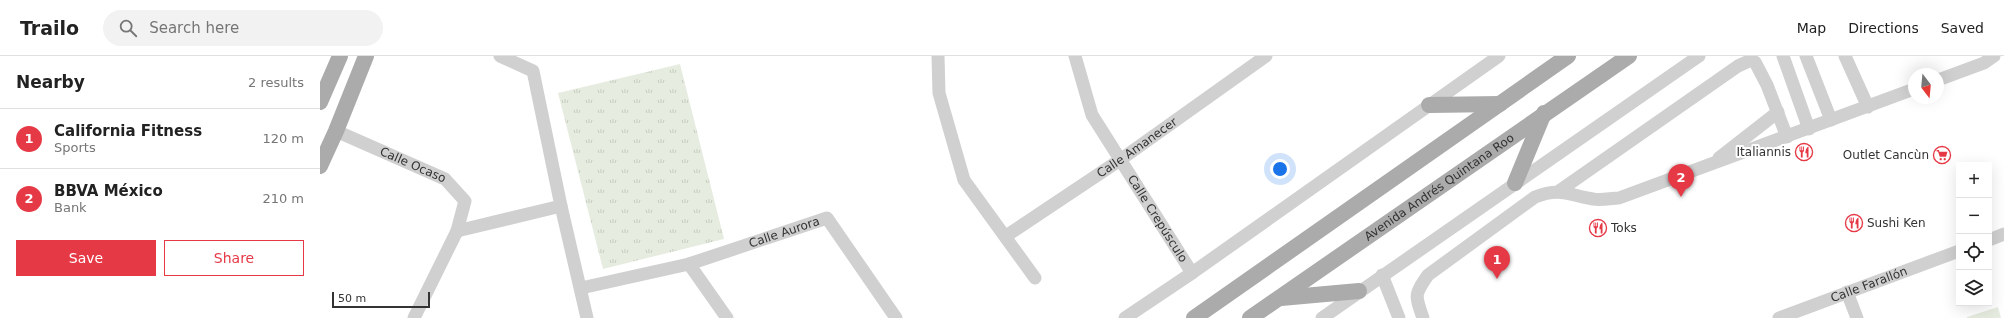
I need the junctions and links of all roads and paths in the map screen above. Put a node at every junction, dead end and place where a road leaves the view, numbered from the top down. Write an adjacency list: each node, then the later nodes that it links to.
1 (340, 56): 17 (main road)
2 (366, 56): 27 (main road)
3 (500, 56): 34 (street)
4 (938, 56): 37 (street)
5 (1075, 56): 29 (street, Calle Crepúsculo)
6 (1266, 56): 29 (street, Calle Amanecer)
7 (1499, 56): 15 (street)
8 (1568, 56): 20 (main road)
9 (1629, 56): 24 (main road, Avenida Andrés Quintana Roo)
10 (1699, 56): 32 (street)
11 (1783, 56): 26 (street)
12 (1806, 56): 25 (street)
13 (1845, 56): 22 (street)
14 (1994, 56): 16 (street)
15 (1489, 60): 21 (street)
16 (1944, 78)
17 (324, 84): 19 (main road)
18 (1908, 91): 22 (street)
19 (320, 102)
20 (1500, 104): 21 (main road); 53 (main road)
21 (1429, 105): 41 (street)
22 (1868, 107): 25 (street)
23 (1778, 112): 28 (street); 30 (street); 33 (street)
24 (1544, 113): 32 (main road); 47 (main road, Avenida Andrés Quintana Roo)
25 (1831, 120): 26 (street)
26 (1809, 129): 28 (street)
27 (336, 131): 31 (main road); 35 (street, Calle Ocaso)
28 (1787, 137): 30 (street)
29 (1120, 160): 37 (street, Calle Amanecer); 41 (street, Calle Crepúsculo)
30 (1710, 165): 33 (street)
31 (320, 166)
32 (1515, 183): 42 (street)
33 (1559, 191): 57 (street)
34 (561, 206): 35 (street); 44 (street)
35 (457, 231): 48 (street)
36 (2004, 234): 38 (street)
37 (1006, 236): 43 (street)
38 (1992, 239)
39 (1956, 252): 46 (street, Calle Farallón)
40 (689, 264): 44 (street); 50 (street); 51 (street, Calle Aurora)
41 (1192, 273): 52 (street)
42 (1382, 275): 45 (street); 56 (street)
43 (1035, 278)
44 (581, 288): 49 (street)
45 (1359, 292): 47 (main road); 55 (street)
46 (1847, 292): 58 (street, Calle Farallón); 59 (street)
47 (1279, 298): 54 (main road, Avenida Andrés Quintana Roo)
48 (414, 318)
49 (587, 318)
50 (727, 318)
51 (896, 318)
52 (1125, 318)
53 (1194, 318)
54 (1250, 318)
55 (1322, 318)
56 (1399, 318)
57 (1423, 318)
58 (1779, 318)
59 (1857, 318)

